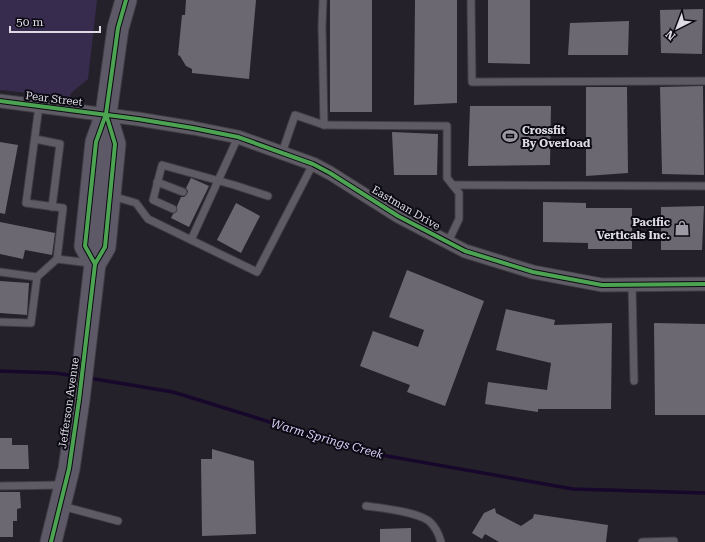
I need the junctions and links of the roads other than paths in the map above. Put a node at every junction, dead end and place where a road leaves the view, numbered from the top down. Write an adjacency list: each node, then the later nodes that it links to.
1 (112, 0): 5 (main road, Jefferson Avenue)
2 (126, 0): 5 (main road, Jefferson Avenue)
3 (323, 0): 10 (lane)
4 (471, 0): 6 (lane)
5 (118, 28): 9 (main road, Jefferson Avenue)
6 (705, 81)
7 (0, 101): 8 (street, Pear Street)
8 (39, 106): 9 (street, Pear Street); 12 (lane)
9 (106, 114): 11 (street, Eastman Drive); 20 (main road, Jefferson Avenue); 31 (main road, Jefferson Avenue)
10 (324, 124): 13 (lane); 17 (lane)
11 (238, 137): 13 (street, Eastman Drive); 15 (lane)
12 (34, 140): 24 (lane); 24 (lane)
13 (282, 153): 14 (street, Eastman Drive)
14 (313, 164): 28 (lane); 29 (street, Eastman Drive)
15 (219, 180): 16 (lane); 21 (lane); 23 (lane)
16 (157, 182): 19 (lane); 25 (lane)
17 (453, 185): 18 (lane); 29 (lane)
18 (705, 186)
19 (183, 192)
20 (110, 195): 28 (lane); 31 (main road, Jefferson Avenue)
21 (268, 196)
22 (201, 200): 23 (lane)
23 (208, 202): 27 (lane)
24 (52, 207): 30 (lane)
25 (173, 209)
26 (192, 217): 27 (lane)
27 (200, 221): 28 (lane)
28 (191, 240)
29 (448, 242): 34 (street, Eastman Drive)
30 (57, 259): 31 (lane); 33 (lane)
31 (94, 264): 38 (main road, Jefferson Avenue)
32 (0, 272): 33 (lane)
33 (37, 277): 36 (lane)
34 (632, 284): 35 (street, Eastman Drive); 37 (lane)
35 (705, 284)
36 (0, 322)
37 (634, 381)
38 (65, 485): 39 (lane); 40 (main road, Jefferson Avenue)
39 (0, 486)
40 (60, 506): 42 (lane); 44 (main road, Jefferson Avenue)
41 (366, 506): 45 (lane)
42 (118, 521)
43 (674, 541): 46 (lane)
44 (51, 542)
45 (441, 542)
46 (642, 542)

